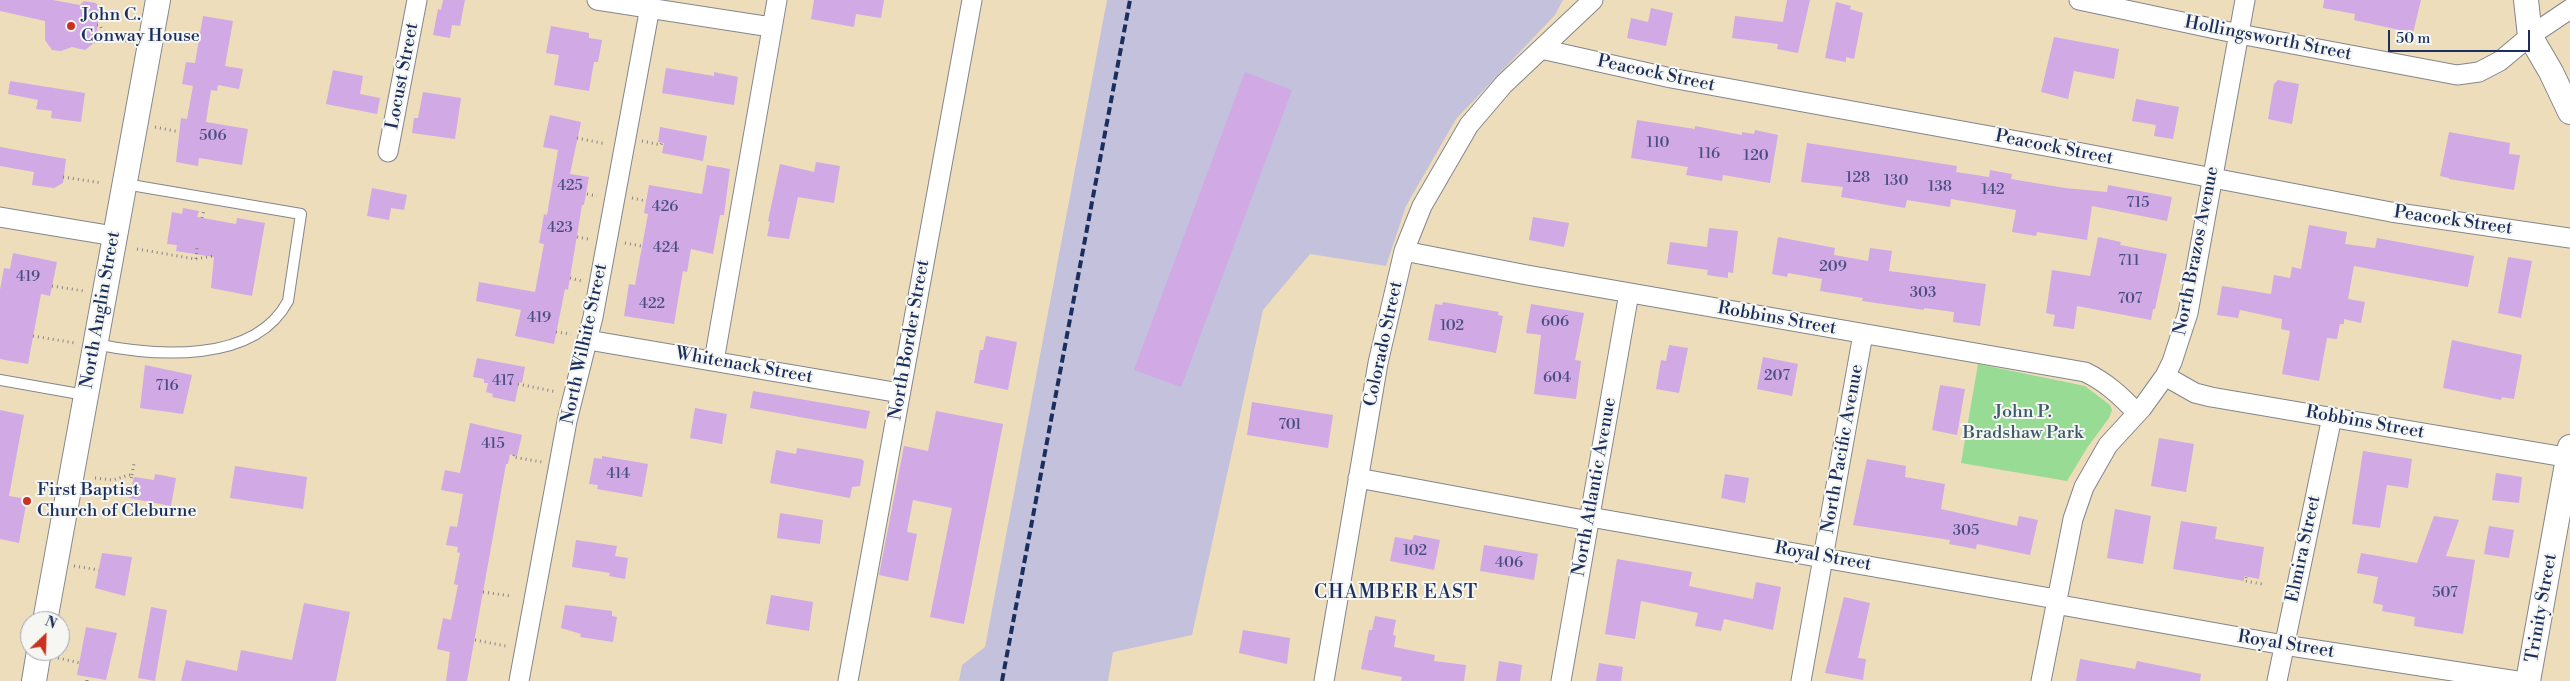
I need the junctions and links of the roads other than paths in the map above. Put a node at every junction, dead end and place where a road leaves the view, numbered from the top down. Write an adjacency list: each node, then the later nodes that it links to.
1 (158, 0): 19 (street, North Anglin Street)
2 (417, 0): 17 (street, Locust Street)
3 (597, 0): 10 (street)
4 (777, 0): 12 (street)
5 (972, 0): 31 (street, North Border Street)
6 (1593, 0): 15 (street)
7 (2079, 0): 13 (street, Hollingsworth Street)
8 (2246, 0): 13 (street, North Brazos Avenue)
9 (2526, 0): 14 (street)
10 (650, 7): 12 (street); 26 (street, North Wilhite Street)
11 (2570, 9): 14 (street)
12 (771, 27): 28 (street)
13 (2239, 34): 14 (street, Hollingsworth Street); 18 (street, North Brazos Avenue)
14 (2530, 36): 16 (street)
15 (1540, 49): 18 (street, Peacock Street); 23 (street, Colorado Street)
16 (2570, 112)
17 (388, 152)
18 (2212, 178): 22 (street, Peacock Street); 29 (street, North Brazos Avenue)
19 (113, 184): 21 (street, North Anglin Street); 27 (lane)
20 (0, 217): 21 (street)
21 (114, 236): 27 (street, North Anglin Street)
22 (2570, 238)
23 (1404, 251): 24 (street, Robbins Street); 37 (street, Colorado Street)
24 (1629, 293): 25 (street, Robbins Street); 38 (street, North Atlantic Avenue)
25 (1863, 334): 33 (street, Robbins Street); 39 (street, North Pacific Avenue)
26 (588, 340): 28 (street, Whitenack Street); 45 (street, North Wilhite Street)
27 (95, 345): 32 (street, North Anglin Street)
28 (714, 361): 31 (street, Whitenack Street)
29 (2165, 376): 33 (street, North Brazos Avenue); 34 (street, Robbins Street)
30 (0, 380): 32 (lane)
31 (900, 393): 46 (street, North Border Street)
32 (85, 395): 41 (street, North Anglin Street)
33 (2137, 412): 40 (street, North Brazos Avenue)
34 (2332, 417): 36 (street, Robbins Street); 42 (street, Elmira Street)
35 (2570, 447): 36 (street, Trinity Street)
36 (2570, 458): 53 (street, Trinity Street)
37 (1358, 478): 38 (street, Royal Street); 47 (street, Colorado Street)
38 (1590, 519): 39 (street, Royal Street); 48 (street, North Atlantic Avenue)
39 (1824, 557): 40 (street, Royal Street); 49 (street, North Pacific Avenue)
40 (2056, 602): 42 (street, Royal Street); 50 (street, North Brazos Avenue)
41 (47, 611)
42 (2284, 645): 51 (street, Elmira Street); 52 (street, Royal Street)
43 (37, 661): 44 (street)
44 (34, 681)
45 (519, 681)
46 (848, 681)
47 (1324, 681)
48 (1561, 681)
49 (1801, 681)
50 (2041, 681)
51 (2277, 681)
52 (2517, 681)
53 (2528, 681)

